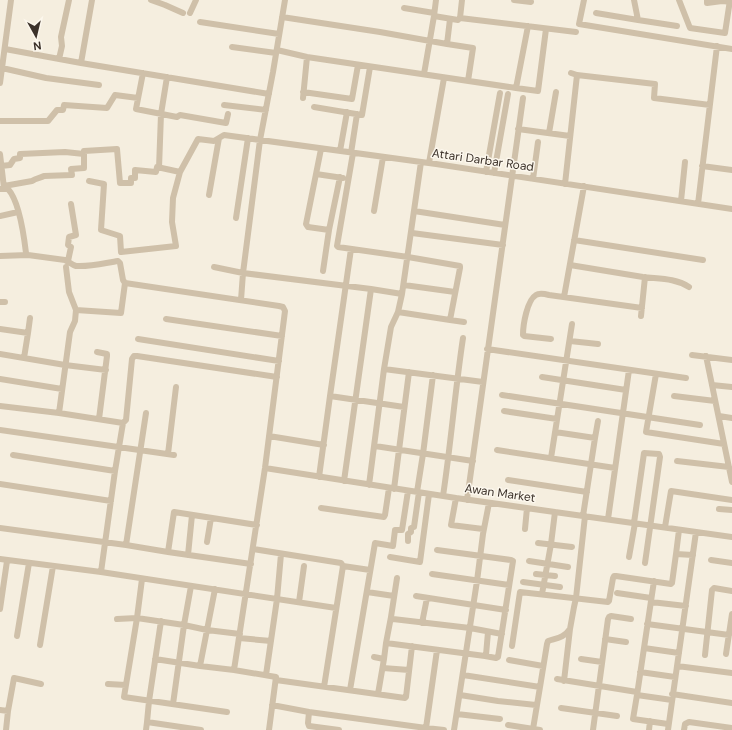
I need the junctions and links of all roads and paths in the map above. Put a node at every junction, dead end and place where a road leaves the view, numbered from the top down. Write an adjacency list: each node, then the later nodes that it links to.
1 (11, 0): 32 (street)
2 (69, 0): 38 (street)
3 (92, 0): 39 (street)
4 (151, 0): 5 (street)
5 (196, 0)
6 (285, 0): 19 (street)
7 (436, 0): 18 (street)
8 (462, 0): 20 (street)
9 (514, 0): 15 (street)
10 (584, 0): 33 (street)
11 (634, 0): 22 (street)
12 (679, 0): 28 (street)
13 (706, 0): 14 (street)
14 (731, 1): 28 (street)
15 (531, 2)
16 (404, 8): 18 (street)
17 (596, 13): 22 (street)
18 (434, 14): 21 (street); 30 (street)
19 (282, 17): 29 (street); 30 (street)
20 (460, 18): 21 (street); 24 (street)
21 (450, 19): 31 (street)
22 (638, 20): 25 (street)
23 (200, 22): 29 (street)
24 (528, 26): 26 (street); 50 (street)
25 (677, 26)
26 (546, 28): 27 (street); 50 (street)
27 (576, 32)
28 (729, 33)
29 (279, 34): 36 (street)
30 (430, 41): 31 (street); 44 (street)
31 (446, 44): 47 (street)
32 (3, 45): 38 (street); 42 (street)
33 (717, 46): 35 (street); 58 (street)
34 (232, 47): 36 (street)
35 (732, 49)
36 (276, 51): 37 (street); 53 (street)
37 (307, 57): 40 (street); 40 (street)
38 (59, 60): 39 (street)
39 (81, 64): 43 (street)
40 (358, 65): 41 (street)
41 (370, 67): 44 (street); 64 (street)
42 (2, 68): 48 (street); 49 (street)
43 (143, 73): 45 (street); 55 (street)
44 (424, 74): 46 (street)
45 (167, 77): 53 (street); 62 (street)
46 (444, 78): 47 (street); 81 (street)
47 (468, 81): 50 (street)
48 (0, 83)
49 (99, 84)
50 (516, 88)
51 (556, 92): 67 (street)
52 (500, 93): 87 (street)
53 (269, 94): 60 (street)
54 (508, 94): 88 (street)
55 (138, 98): 62 (street); 65 (street)
56 (523, 98): 66 (street)
57 (224, 105): 60 (street)
58 (710, 105): 68 (street); 83 (street)
59 (314, 107): 61 (street)
60 (266, 110): 71 (street)
61 (347, 112): 64 (street); 74 (street)
62 (161, 114): 63 (street); 84 (street)
63 (228, 114)
64 (357, 114): 75 (street)
65 (0, 121)
66 (518, 129): 67 (street); 90 (street)
67 (549, 133): 68 (street)
68 (570, 136): 95 (street)
69 (219, 138): 70 (street, Attari Darbar Road); 86 (street, Attari Darbar Road); 98 (street)
70 (248, 138): 71 (street, Attari Darbar Road); 107 (street)
71 (260, 140): 73 (street, Attari Darbar Road); 124 (street)
72 (538, 142): 93 (street)
73 (321, 148): 74 (street, Attari Darbar Road); 89 (street)
74 (340, 151): 75 (street, Attari Darbar Road)
75 (352, 153): 78 (street, Attari Darbar Road); 92 (street)
76 (0, 154): 82 (street)
77 (84, 154): 82 (street); 84 (street); 97 (street)
78 (383, 157): 79 (street, Attari Darbar Road); 103 (street)
79 (421, 162): 81 (street, Attari Darbar Road); 104 (street)
80 (685, 162): 99 (street)
81 (429, 164): 87 (street, Attari Darbar Road)
82 (1, 165): 97 (street)
83 (702, 166): 85 (street); 101 (street)
84 (159, 168): 86 (street)
85 (732, 170)
86 (180, 172): 114 (street)
87 (486, 172): 88 (street, Attari Darbar Road)
88 (494, 173): 90 (street, Attari Darbar Road)
89 (316, 174): 91 (street); 109 (street)
90 (512, 176): 93 (street, Attari Darbar Road); 108 (street)
91 (340, 178): 92 (street); 109 (street)
92 (349, 179): 113 (street)
93 (533, 179): 95 (street, Attari Darbar Road)
94 (89, 181): 114 (street)
95 (564, 184): 96 (street, Attari Darbar Road)
96 (584, 186): 99 (street, Attari Darbar Road); 111 (street)
97 (2, 188): 105 (street)
98 (209, 195)
99 (681, 201): 101 (street, Attari Darbar Road)
100 (71, 204): 120 (street)
101 (698, 204): 102 (street, Attari Darbar Road)
102 (732, 209)
103 (374, 211)
104 (414, 211): 108 (street); 110 (street)
105 (18, 212): 106 (street); 115 (street)
106 (0, 216)
107 (236, 218)
108 (505, 225): 112 (street)
109 (329, 230): 123 (street)
110 (412, 233): 112 (street); 117 (street)
111 (574, 240): 118 (street); 121 (street)
112 (503, 245): 152 (street)
113 (351, 249): 117 (street); 128 (street)
114 (121, 252): 119 (street)
115 (28, 255): 116 (street); 120 (street)
116 (0, 256)
117 (408, 257): 127 (street); 131 (street)
118 (703, 260)
119 (120, 263): 120 (street); 126 (street)
120 (67, 264): 136 (street)
121 (570, 265): 125 (street); 133 (street)
122 (214, 267): 124 (street)
123 (323, 271)
124 (242, 273): 128 (street); 134 (street)
125 (645, 277): 129 (street); 135 (street)
126 (125, 283): 134 (street); 136 (street)
127 (404, 285): 131 (street); 132 (street)
128 (346, 286): 130 (street); 181 (street)
129 (688, 287)
130 (371, 289): 132 (street); 183 (street)
131 (455, 292): 141 (street)
132 (402, 294): 137 (street)
133 (564, 297): 135 (street); 149 (street)
134 (241, 300): 146 (street)
135 (642, 308): 138 (street)
136 (76, 310): 161 (street)
137 (398, 312): 141 (street); 162 (street)
138 (641, 316)
139 (30, 318): 145 (street)
140 (166, 319): 146 (street)
141 (450, 320): 142 (street)
142 (464, 322)
143 (572, 324): 150 (street)
144 (0, 329): 145 (street)
145 (28, 333): 157 (street)
146 (282, 336): 159 (street)
147 (463, 338): 170 (street)
148 (138, 339): 159 (street)
149 (551, 339)
150 (570, 341): 151 (street); 160 (street)
151 (598, 344)
152 (488, 349): 160 (street); 174 (street)
153 (97, 352): 163 (street)
154 (0, 354): 157 (street)
155 (692, 355): 156 (street)
156 (706, 356): 158 (street); 175 (street)
157 (24, 358): 161 (street)
158 (732, 360)
159 (279, 361): 168 (street)
160 (567, 361): 164 (street); 173 (street)
161 (65, 365): 163 (street); 178 (street)
162 (384, 369): 165 (street); 185 (street)
163 (106, 370): 197 (street)
164 (629, 370): 166 (street); 179 (street)
165 (409, 372): 167 (street); 188 (street)
166 (656, 374): 171 (street); 194 (street)
167 (432, 375): 170 (street); 213 (street)
168 (277, 377): 199 (street); 203 (street)
169 (542, 377): 173 (street)
170 (457, 378): 174 (street); 215 (street)
171 (686, 378)
172 (0, 379): 178 (street)
173 (564, 381): 179 (street); 186 (street)
174 (483, 382): 217 (street)
175 (712, 385): 177 (street); 184 (street)
176 (176, 387): 210 (street)
177 (732, 387)
178 (62, 389): 190 (street)
179 (626, 390): 192 (street)
180 (502, 395): 186 (street)
181 (330, 396): 183 (street); 205 (street)
182 (674, 396): 184 (street)
183 (355, 399): 185 (street); 227 (street)
184 (716, 401): 193 (street)
185 (380, 403): 188 (street); 206 (street)
186 (560, 404): 192 (street); 196 (street)
187 (0, 406): 190 (street)
188 (404, 407): 211 (street)
189 (504, 411): 196 (street)
190 (59, 413): 197 (street)
191 (146, 413): 210 (street)
192 (623, 413): 194 (street); 222 (street)
193 (718, 416): 195 (street); 207 (street)
194 (648, 417): 200 (street); 207 (street)
195 (732, 418)
196 (557, 419): 202 (street)
197 (99, 420): 199 (street)
198 (598, 421): 204 (street)
199 (123, 423): 208 (street)
200 (700, 425)
201 (0, 430): 208 (street)
202 (556, 432): 204 (street); 216 (street)
203 (269, 436): 205 (street); 221 (street)
204 (595, 438): 219 (street)
205 (324, 445): 224 (street)
206 (375, 446): 211 (street); 229 (street)
207 (724, 446): 209 (street); 220 (street)
208 (118, 447): 210 (street); 223 (street)
209 (732, 449)
210 (140, 450): 265 (street)
211 (400, 450): 213 (street); 230 (street)
212 (497, 450): 216 (street)
213 (423, 454): 215 (street); 232 (street)
214 (13, 455): 223 (street)
215 (449, 458): 217 (street); 235 (street)
216 (551, 458): 219 (street)
217 (473, 461): 237 (street)
218 (676, 461): 220 (street)
219 (591, 464): 222 (street); 233 (street)
220 (729, 467): 225 (street)
221 (265, 468): 224 (street, Awan Market); 251 (street)
222 (615, 468): 249 (street)
223 (115, 472): 239 (street)
224 (319, 477): 227 (street, Awan Market)
225 (732, 479)
226 (508, 480): 233 (street)
227 (344, 481): 229 (street, Awan Market)
228 (0, 484): 239 (street)
229 (369, 485): 230 (street, Awan Market)
230 (391, 488): 231 (street, Awan Market); 241 (street)
231 (408, 491): 232 (street, Awan Market); 290 (street)
232 (418, 492): 234 (street, Awan Market); 260 (street)
233 (587, 492): 247 (street)
234 (429, 494): 235 (street, Awan Market); 274 (street)
235 (443, 496): 236 (street, Awan Market)
236 (456, 498): 237 (street, Awan Market); 256 (street)
237 (467, 500): 240 (street, Awan Market)
238 (732, 500): 253 (street)
239 (111, 501): 261 (street)
240 (489, 503): 242 (street, Awan Market); 256 (street)
241 (321, 508)
242 (527, 508): 245 (street, Awan Market); 255 (street)
243 (719, 509): 244 (street)
244 (732, 510)
245 (555, 512): 247 (street, Awan Market); 264 (street)
246 (192, 515): 248 (street); 269 (street); 272 (street)
247 (584, 516): 249 (street, Awan Market); 314 (street)
248 (211, 518): 251 (street); 262 (street)
249 (608, 519): 250 (street, Awan Market)
250 (634, 523): 252 (street, Awan Market); 252 (street); 276 (street)
251 (257, 525): 267 (street)
252 (650, 525): 253 (street, Awan Market); 282 (street)
253 (665, 527): 257 (street, Awan Market)
254 (0, 528): 261 (street)
255 (525, 529)
256 (483, 530): 275 (street)
257 (679, 530): 258 (street, Awan Market); 271 (street)
258 (696, 532): 259 (street, Awan Market); 273 (street)
259 (732, 537)
260 (408, 541)
261 (105, 542): 265 (street); 291 (street)
262 (207, 542)
263 (538, 543): 264 (street)
264 (551, 544): 266 (street); 285 (street)
265 (126, 545): 269 (street)
266 (572, 547)
267 (253, 549): 270 (street); 284 (street)
268 (437, 550): 275 (street)
269 (168, 552): 272 (street)
270 (282, 554): 288 (street); 315 (street)
271 (676, 554): 273 (street); 299 (street)
272 (188, 555): 284 (street)
273 (693, 555): 319 (street)
274 (390, 556)
275 (480, 556): 298 (street); 303 (street)
276 (629, 557)
277 (0, 559): 278 (street)
278 (7, 560): 281 (street); 321 (street)
279 (711, 560): 283 (street)
280 (529, 561): 285 (street)
281 (29, 563): 286 (street); 340 (street)
282 (645, 563)
283 (732, 563)
284 (251, 564): 309 (street)
285 (548, 564): 289 (street); 294 (street)
286 (53, 566): 291 (street); 346 (street)
287 (304, 566): 317 (street)
288 (343, 566): 290 (street); 320 (street)
289 (568, 567)
290 (370, 570): 307 (street)
291 (101, 572): 297 (street)
292 (432, 574): 298 (street)
293 (536, 574): 294 (street)
294 (546, 574): 295 (street); 301 (street)
295 (555, 576)
296 (397, 578): 311 (street)
297 (142, 579): 302 (street); 325 (street)
298 (477, 581): 303 (street); 318 (street)
299 (654, 581): 314 (street); 316 (street)
300 (523, 582): 301 (street)
301 (544, 585): 304 (street); 310 (street)
302 (191, 586): 305 (street); 331 (street)
303 (509, 586): 322 (street)
304 (560, 587)
305 (215, 589): 309 (street); 335 (street)
306 (732, 591): 337 (street)
307 (367, 592): 311 (street); 383 (street)
308 (617, 593): 316 (street)
309 (246, 594): 315 (street); 341 (street)
310 (542, 594): 314 (street); 348 (street)
311 (394, 596): 324 (street)
312 (416, 596): 313 (street)
313 (427, 598): 318 (street); 329 (street)
314 (576, 598): 333 (street)
315 (277, 599): 317 (street); 343 (street)
316 (651, 600): 319 (street); 330 (street)
317 (299, 602): 320 (street)
318 (473, 606): 322 (street); 332 (street)
319 (686, 606): 334 (street)
320 (336, 608): 380 (street)
321 (0, 609)
322 (506, 610): 338 (street)
323 (732, 614): 339 (street)
324 (391, 617): 329 (street); 345 (street)
325 (137, 618): 326 (street); 328 (street); 379 (street)
326 (117, 619)
327 (631, 619): 342 (street)
328 (161, 621): 331 (street); 357 (street)
329 (422, 623): 332 (street)
330 (647, 624): 334 (street); 349 (street)
331 (184, 625): 335 (street); 361 (street)
332 (470, 628): 336 (street); 352 (street)
333 (570, 629): 364 (street); 376 (street)
334 (682, 629): 337 (street); 351 (street)
335 (207, 630): 341 (street); 363 (street)
336 (488, 632): 338 (street); 355 (street)
337 (708, 632): 339 (street); 354 (street)
338 (502, 634): 355 (street)
339 (729, 635): 353 (street)
340 (17, 636)
341 (240, 636): 343 (street); 367 (street)
342 (605, 638): 344 (street); 362 (street)
343 (271, 641): 371 (street)
344 (626, 642)
345 (386, 643): 347 (street); 358 (street)
346 (40, 645)
347 (412, 646): 350 (street); 368 (street)
348 (512, 646)
349 (644, 648): 351 (street); 369 (street)
350 (437, 650): 352 (street); 406 (street)
351 (679, 653): 365 (street)
352 (466, 654): 355 (street); 372 (street)
353 (726, 654)
354 (705, 655)
355 (485, 656)
356 (374, 657): 358 (street)
357 (155, 659): 361 (street); 388 (street)
358 (384, 659): 366 (street)
359 (581, 659): 362 (street)
360 (509, 660): 364 (street)
361 (179, 662): 363 (street); 390 (street)
362 (602, 662): 381 (street)
363 (200, 666): 367 (street)
364 (543, 666): 382 (street)
365 (677, 666): 370 (street); 373 (street)
366 (383, 668): 368 (street); 385 (street)
367 (234, 670): 371 (street)
368 (409, 670): 385 (street)
369 (640, 672): 373 (street); 384 (street)
370 (732, 673)
371 (266, 675): 375 (street)
372 (463, 675): 382 (street); 386 (street)
373 (675, 677): 387 (street)
374 (557, 679): 376 (street)
375 (276, 680): 380 (street); 391 (street)
376 (564, 680): 381 (street)
377 (41, 684): 395 (street)
378 (108, 684): 379 (street)
379 (126, 685): 388 (street)
380 (324, 686): 383 (street)
381 (598, 686): 384 (street); 398 (street)
382 (540, 687): 392 (street)
383 (350, 690): 385 (street)
384 (637, 693): 387 (street); 402 (street)
385 (378, 694)
386 (460, 695): 392 (street); 399 (street)
387 (672, 697): 389 (street); 405 (street)
388 (149, 701): 390 (street); 403 (street)
389 (732, 703)
390 (173, 704): 396 (street)
391 (272, 705): 397 (street); 412 (street)
392 (536, 706): 408 (street)
393 (561, 708): 398 (street)
394 (0, 710): 395 (street)
395 (8, 711): 409 (street)
396 (227, 712)
397 (310, 712): 406 (street); 413 (street)
398 (595, 713): 400 (street); 417 (street)
399 (457, 714): 401 (street); 415 (street)
400 (617, 716)
401 (500, 720)
402 (650, 721): 405 (street); 418 (street)
403 (147, 722): 410 (street); 411 (street)
404 (508, 725): 408 (street)
405 (668, 727)
406 (426, 728): 414 (street)
407 (732, 728): 419 (street)
408 (533, 729): 416 (street)
409 (6, 730)
410 (146, 730)
411 (201, 730)
412 (269, 730)
413 (339, 730)
414 (444, 730)
415 (454, 730)
416 (540, 730)
417 (593, 730)
418 (649, 730)
419 (684, 730)

